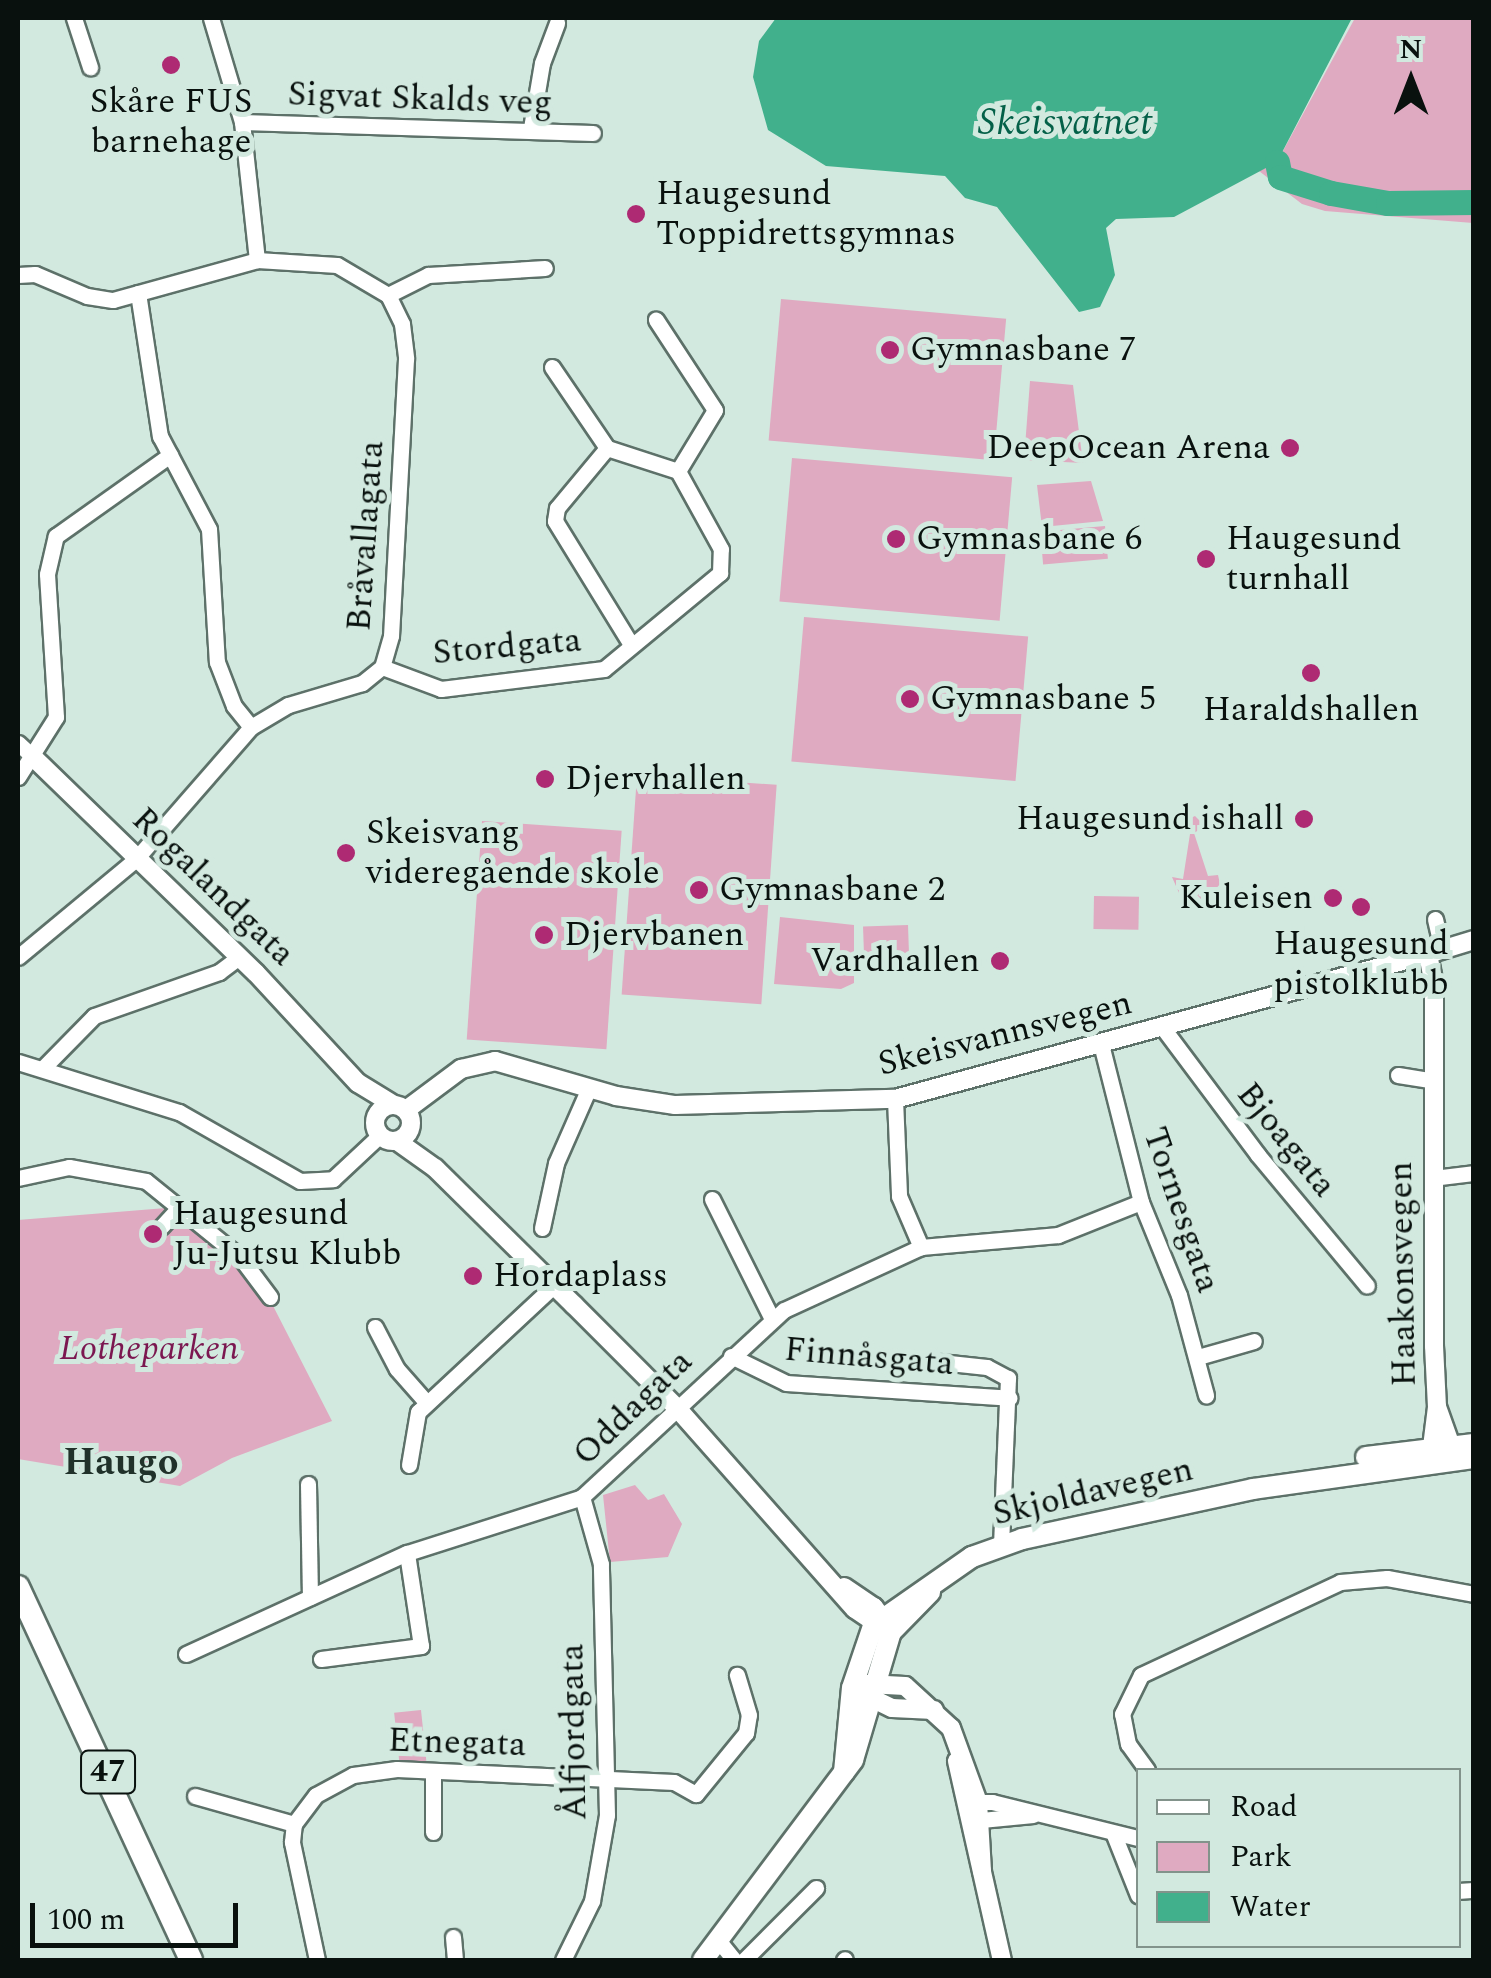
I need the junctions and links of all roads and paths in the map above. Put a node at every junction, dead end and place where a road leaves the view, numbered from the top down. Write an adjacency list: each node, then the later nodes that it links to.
1 (74, 18): 4 (street)
2 (212, 18): 5 (street)
3 (558, 23): 6 (street)
4 (90, 68)
5 (242, 122): 6 (street, Sigvat Skalds veg); 8 (street)
6 (531, 128): 7 (street, Sigvat Skalds veg)
7 (594, 133)
8 (257, 260): 11 (street); 12 (street)
9 (544, 268): 12 (street)
10 (18, 275): 11 (street)
11 (138, 293): 16 (street)
12 (388, 295): 19 (street, Bråvallagata)
13 (656, 320): 17 (street)
14 (552, 367): 15 (street)
15 (607, 448): 17 (street); 18 (street, Stordgata)
16 (170, 455): 20 (street); 22 (street)
17 (678, 471): 18 (street, Stordgata)
18 (630, 643): 19 (street, Stordgata)
19 (382, 666): 20 (street, Bråvallagata)
20 (252, 727): 24 (street, Bråvallagata)
21 (18, 743): 22 (street, Rogalandgata)
22 (32, 757): 23 (street); 24 (street, Rogalandgata)
23 (18, 777)
24 (136, 859): 28 (street, Bråvallagata); 29 (street, Rogalandgata)
25 (1435, 919): 27 (street)
26 (1474, 940): 27 (street)
27 (1435, 952): 30 (street, Skeisvannsvegen); 35 (street, Haakonsvegen)
28 (18, 957)
29 (239, 957): 33 (street); 36 (street, Rogalandgata)
30 (1164, 1028): 31 (street, Skeisvannsvegen); 51 (street, Bjoagata)
31 (1102, 1044): 38 (street, Skeisvannsvegen); 45 (street, Tornesgata)
32 (18, 1062): 33 (street)
33 (42, 1069): 40 (street)
34 (1398, 1074): 35 (street)
35 (1435, 1081): 43 (street, Haakonsvegen)
36 (358, 1083): 39 (street, Rogalandgata); 40 (street, Rogalandgata)
37 (589, 1088): 38 (street, Skeisvannsvegen); 39 (street, Skeisvannsvegen); 48 (street)
38 (895, 1098): 49 (street)
39 (400, 1107): 40 (street); 40 (street, Skeisvannsvegen)
40 (390, 1132): 50 (street)
41 (1474, 1172): 43 (street)
42 (18, 1178): 46 (street)
43 (1433, 1178): 64 (street, Haakonsvegen)
44 (712, 1199): 53 (street, Finnåsgata)
45 (1141, 1202): 49 (street, Oddagata); 57 (street, Tornesgata)
46 (179, 1208): 47 (street); 52 (street)
47 (160, 1227)
48 (542, 1228)
49 (921, 1247): 53 (street, Oddagata)
50 (554, 1284): 61 (street); 62 (street)
51 (1366, 1286)
52 (270, 1297)
53 (771, 1317): 56 (street, Oddagata)
54 (374, 1327): 61 (street)
55 (1254, 1340): 57 (street)
56 (731, 1356): 60 (street, Finnåsgata); 62 (street, Oddagata)
57 (1198, 1357): 59 (street, Tornesgata)
58 (932, 1361): 60 (street)
59 (1206, 1395)
60 (1009, 1398): 69 (street)
61 (427, 1403): 66 (street)
62 (677, 1408): 68 (street, Oddagata); 75 (street)
63 (1474, 1444): 64 (main road, Skjoldavegen)
64 (1442, 1451): 65 (main road, Skjoldavegen); 69 (main road, Skjoldavegen)
65 (1474, 1458)
66 (409, 1465)
67 (308, 1484): 73 (street)
68 (582, 1497): 70 (street, Oddagata); 84 (street, Ålfjordgata)
69 (1000, 1545): 75 (main road, Skjoldavegen)
70 (407, 1553): 73 (street, Oddagata); 77 (street)
71 (18, 1586): 96 (main road, 47)
72 (1474, 1594): 81 (street)
73 (310, 1596): 76 (street, Oddagata)
74 (18, 1611): 95 (main road, 47)
75 (882, 1625): 79 (main road, Skjoldavegen); 80 (main road, Skjoldavegen)
76 (186, 1654)
77 (321, 1659)
78 (737, 1675): 84 (street, Etnegata)
79 (852, 1688): 80 (street); 83 (main road, Skjoldavegen)
80 (876, 1691): 83 (main road, Skjoldavegen); 86 (street)
81 (1146, 1768)
82 (433, 1771): 84 (street, Etnegata); 87 (street, Etnegata); 88 (street)
83 (844, 1772): 94 (main road, Skjoldavegen)
84 (608, 1780): 99 (street, Ålfjordgata)
85 (195, 1796): 87 (street)
86 (975, 1811): 89 (street); 103 (street)
87 (294, 1824): 97 (street)
88 (433, 1832)
89 (1114, 1835): 90 (street); 92 (street)
90 (1136, 1838)
91 (816, 1888): 102 (street)
92 (1136, 1890)
93 (453, 1936): 98 (street)
94 (718, 1940): 100 (main road, Skjoldavegen); 101 (street)
95 (181, 1960)
96 (191, 1960)
97 (317, 1960)
98 (455, 1960)
99 (564, 1960)
100 (704, 1960)
101 (734, 1960)
102 (744, 1960)
103 (1002, 1960)

